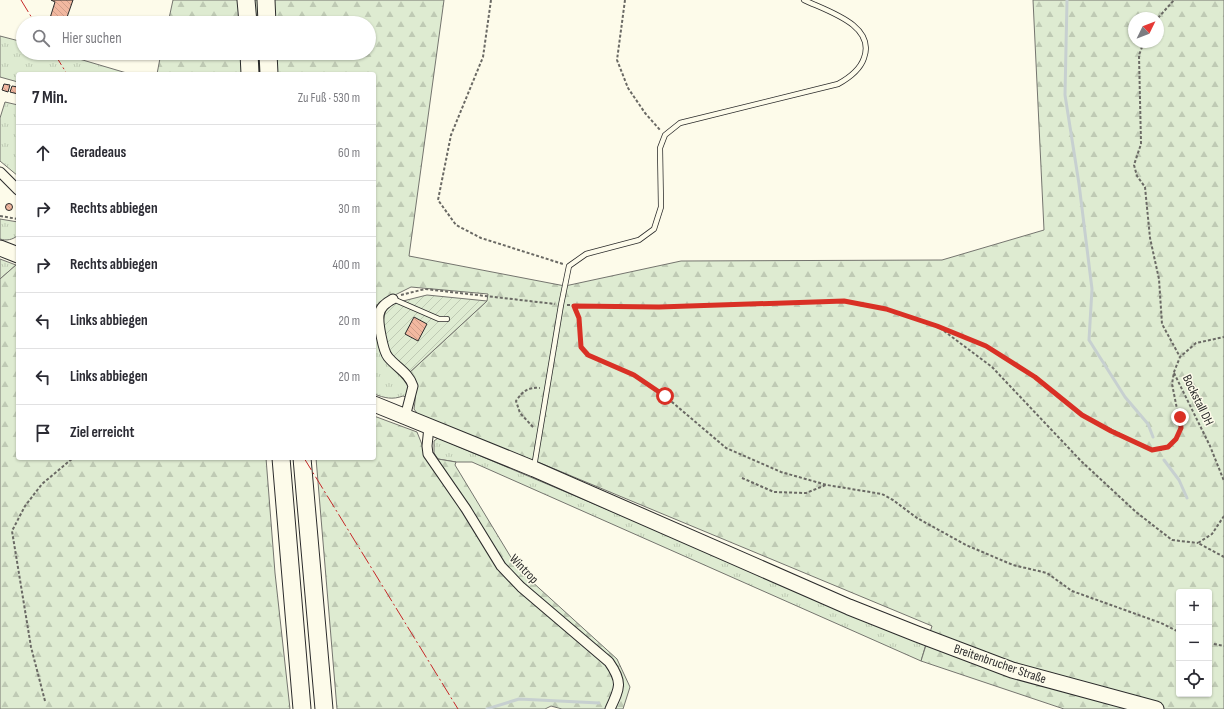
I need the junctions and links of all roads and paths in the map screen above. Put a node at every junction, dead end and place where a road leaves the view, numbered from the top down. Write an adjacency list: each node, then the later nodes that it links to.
1 (246, 0): 8 (highway)
2 (266, 0): 9 (highway)
3 (491, 0): 22 (path)
4 (625, 0): 15 (path)
5 (804, 0): 15 (lane)
6 (1174, 0): 7 (path)
7 (1163, 12)
8 (247, 16)
9 (267, 16)
10 (1142, 48): 28 (path)
11 (249, 60): 13 (highway)
12 (268, 60): 14 (highway)
13 (250, 72)
14 (269, 72)
15 (665, 136): 22 (lane)
16 (0, 172): 17 (street)
17 (16, 188)
18 (0, 216): 19 (path)
19 (16, 219)
20 (0, 248): 21 (main road)
21 (16, 254)
22 (570, 266): 30 (lane)
23 (393, 299): 24 (path); 25 (lane); 32 (street)
24 (554, 304)
25 (447, 319)
26 (937, 326): 29 (path); 41 (path); 43 (path)
27 (1224, 337): 28 (path)
28 (1180, 357): 29 (path)
29 (1174, 372): 40 (path, Bockstall DH)
30 (547, 389): 34 (lane); 34 (path)
31 (380, 407): 32 (main road, Breitenbrucher Straße)
32 (405, 417): 33 (main road, Breitenbrucher Straße)
33 (429, 427): 38 (main road, Breitenbrucher Straße); 51 (street, Wintrop)
34 (540, 431): 38 (lane)
35 (71, 460): 48 (path)
36 (282, 460): 49 (highway)
37 (302, 460): 50 (highway)
38 (534, 469): 52 (main road, Breitenbrucher Straße)
39 (742, 478): 41 (path)
40 (1224, 481)
41 (828, 485): 45 (path)
42 (1224, 516): 43 (path)
43 (1198, 543): 44 (path)
44 (1224, 557)
45 (1176, 630)
46 (1212, 644): 47 (path)
47 (1224, 646)
48 (45, 701)
49 (302, 709)
50 (324, 709)
51 (610, 709)
52 (1156, 709)

